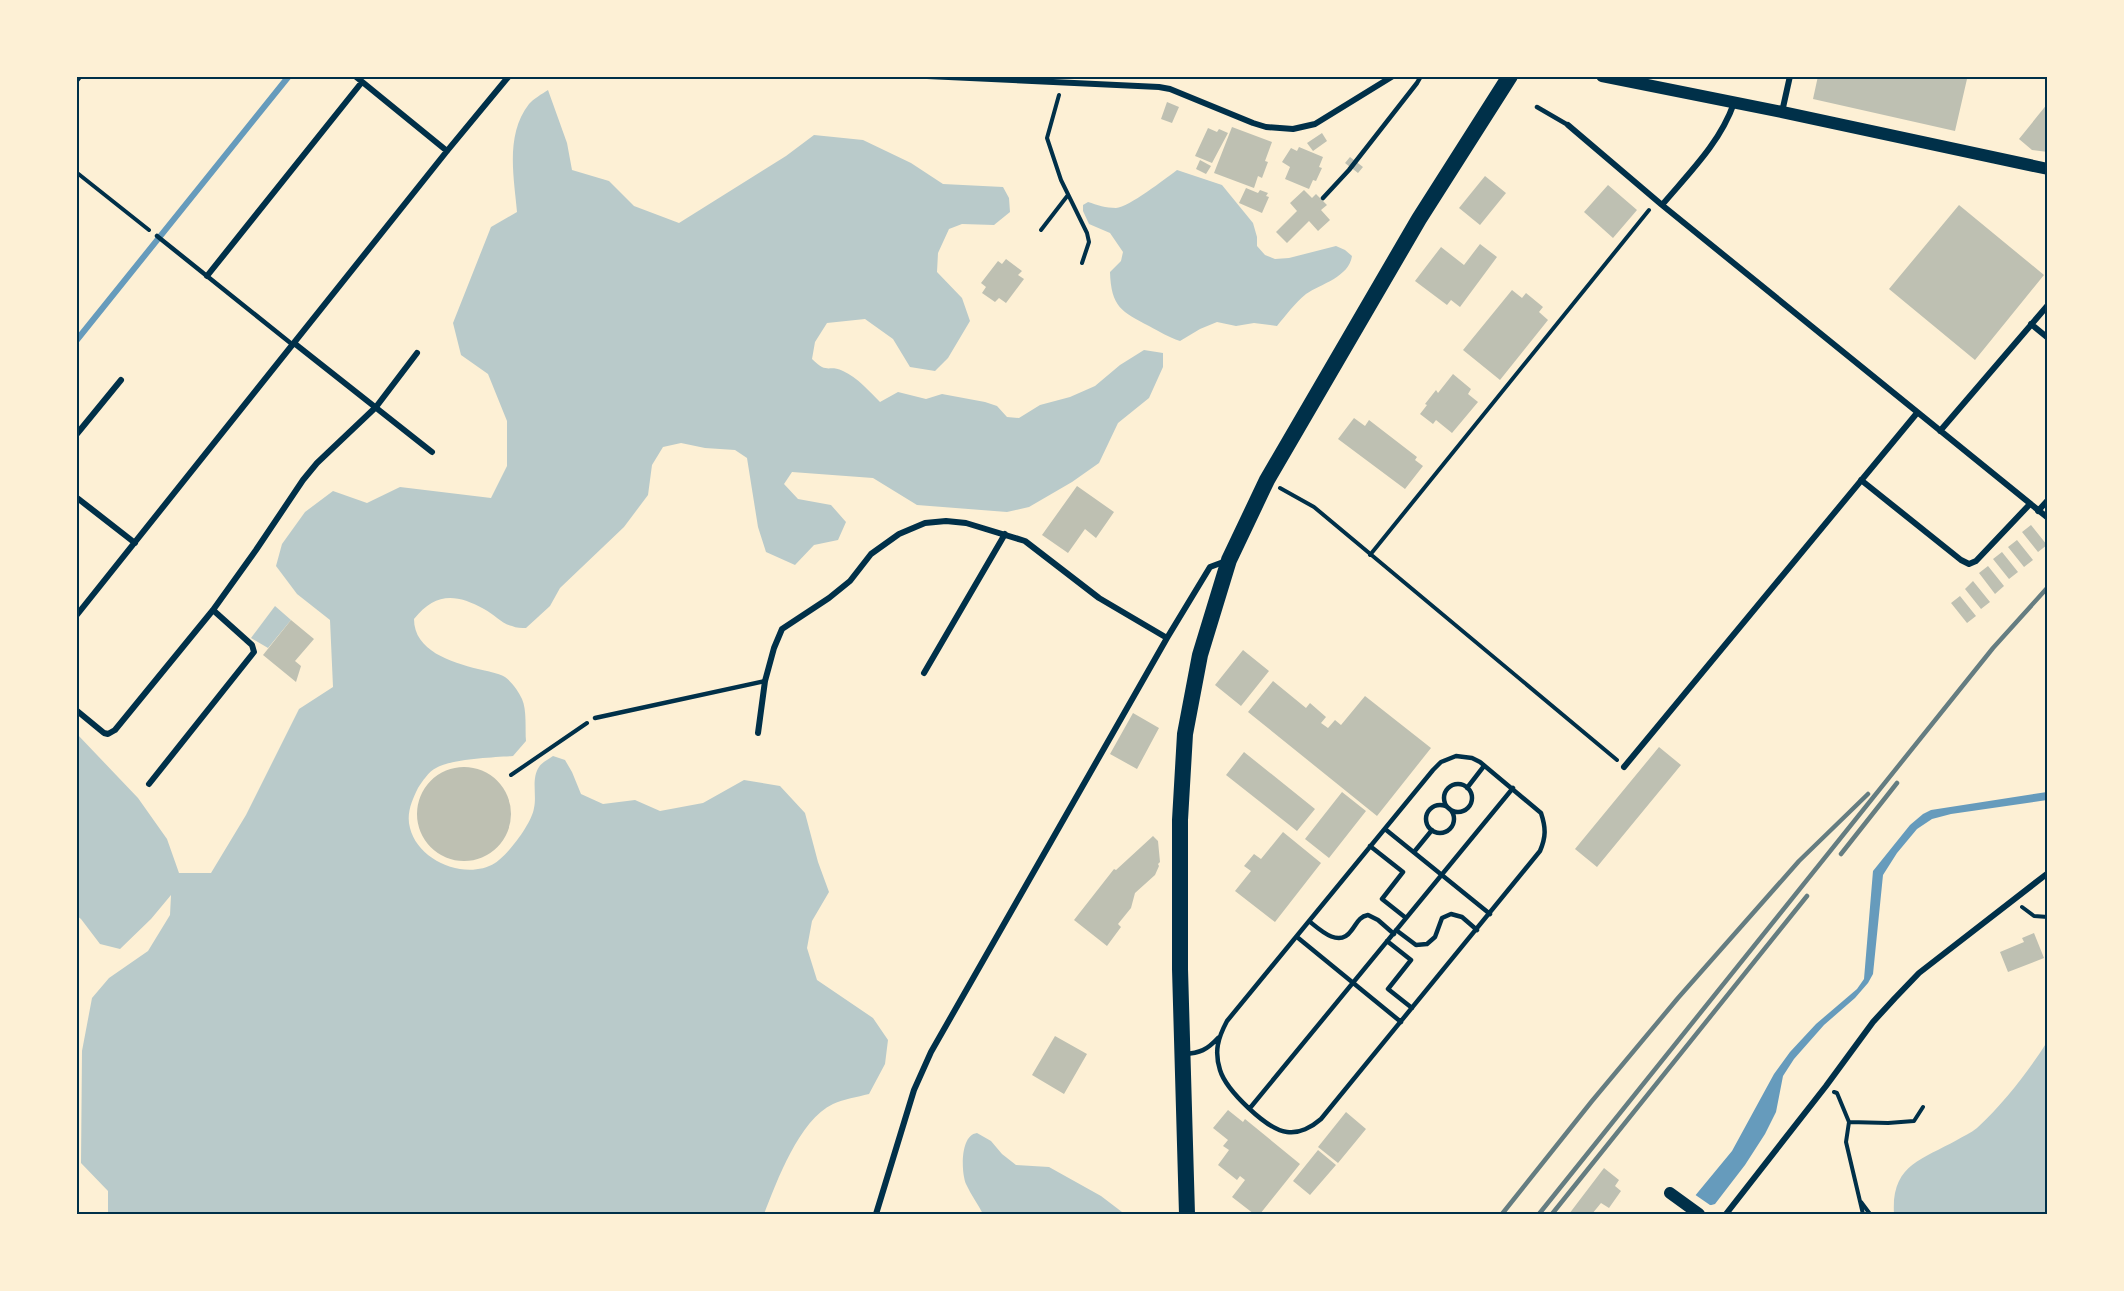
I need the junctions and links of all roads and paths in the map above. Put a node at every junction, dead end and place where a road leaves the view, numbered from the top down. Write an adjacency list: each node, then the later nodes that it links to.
1 (81, 76): 12 (path)
2 (355, 76): 13 (street)
3 (509, 76): 19 (street)
4 (927, 76): 11 (street)
5 (1393, 76): 11 (street)
6 (1420, 76): 23 (lane)
7 (1510, 76): 40 (highway)
8 (1602, 76): 14 (main road)
9 (1645, 76): 14 (street)
10 (1790, 76): 17 (street)
11 (1063, 81): 22 (path)
12 (76, 82)
13 (362, 82): 19 (street); 28 (street)
14 (1665, 89): 15 (main road)
15 (1734, 103): 17 (main road); 24 (street)
16 (1537, 107): 18 (lane)
17 (1782, 112): 20 (main road)
18 (1568, 125): 24 (street)
19 (447, 151): 32 (street)
20 (2048, 169)
21 (76, 172): 26 (path)
22 (1069, 194): 25 (path); 27 (path)
23 (1323, 198)
24 (1659, 203): 36 (street); 49 (path)
25 (1041, 230)
26 (159, 238): 28 (lane)
27 (1082, 263)
28 (207, 276): 32 (lane)
29 (2048, 305): 30 (street)
30 (2031, 324): 31 (street); 37 (street)
31 (2048, 338)
32 (293, 344): 35 (street); 48 (street)
33 (417, 353): 35 (street)
34 (121, 380): 38 (street)
35 (376, 407): 39 (street); 51 (street)
36 (1917, 413): 37 (street); 41 (street)
37 (1940, 431): 44 (street)
38 (76, 435)
39 (432, 452)
40 (1267, 480): 49 (path); 50 (highway)
41 (1862, 480): 44 (street); 60 (street)
42 (76, 496): 48 (street)
43 (2048, 500): 45 (street)
44 (2030, 504): 45 (street)
45 (2038, 511): 46 (street)
46 (2048, 519)
47 (1005, 534): 53 (street); 54 (street); 55 (street)
48 (135, 543): 52 (street)
49 (1370, 555): 60 (path)
50 (1229, 560): 53 (street); 85 (highway)
51 (213, 610): 56 (street); 62 (street)
52 (76, 616)
53 (1167, 638): 92 (street)
54 (924, 673)
55 (765, 681): 57 (lane); 58 (street)
56 (76, 710)
57 (595, 718): 61 (path)
58 (758, 733)
59 (1485, 766): 63 (lane); 64 (lane); 66 (lane)
60 (1624, 767)
61 (511, 775)
62 (149, 784)
63 (1467, 788): 65 (lane); 65 (lane)
64 (1513, 788): 71 (lane); 73 (lane)
65 (1449, 809): 67 (lane); 67 (lane)
66 (1385, 829): 68 (lane); 69 (lane)
67 (1432, 830): 69 (lane)
68 (1370, 846): 75 (lane); 76 (lane)
69 (1414, 852): 71 (lane)
70 (2048, 873): 72 (street)
71 (1442, 875): 73 (lane); 75 (lane)
72 (2014, 899): 74 (path); 86 (street)
73 (1490, 914): 77 (lane)
74 (2048, 917)
75 (1406, 918): 78 (lane)
76 (1309, 921): 78 (lane); 79 (lane)
77 (1477, 930): 78 (lane); 82 (lane)
78 (1395, 932): 80 (lane)
79 (1297, 937): 81 (lane); 84 (lane)
80 (1387, 941): 81 (lane); 82 (lane)
81 (1353, 983): 83 (lane); 88 (lane)
82 (1412, 1008): 83 (lane)
83 (1401, 1022): 88 (lane)
84 (1218, 1038): 85 (lane); 88 (lane)
85 (1182, 1054): 93 (highway)
86 (1826, 1086): 89 (path); 95 (street)
87 (1923, 1107): 89 (path)
88 (1250, 1108)
89 (1849, 1122): 91 (path)
90 (1670, 1193): 94 (main road)
91 (1858, 1199): 96 (path); 97 (path)
92 (876, 1215)
93 (1187, 1215)
94 (1698, 1215)
95 (1726, 1215)
96 (1863, 1215)
97 (1869, 1215)

